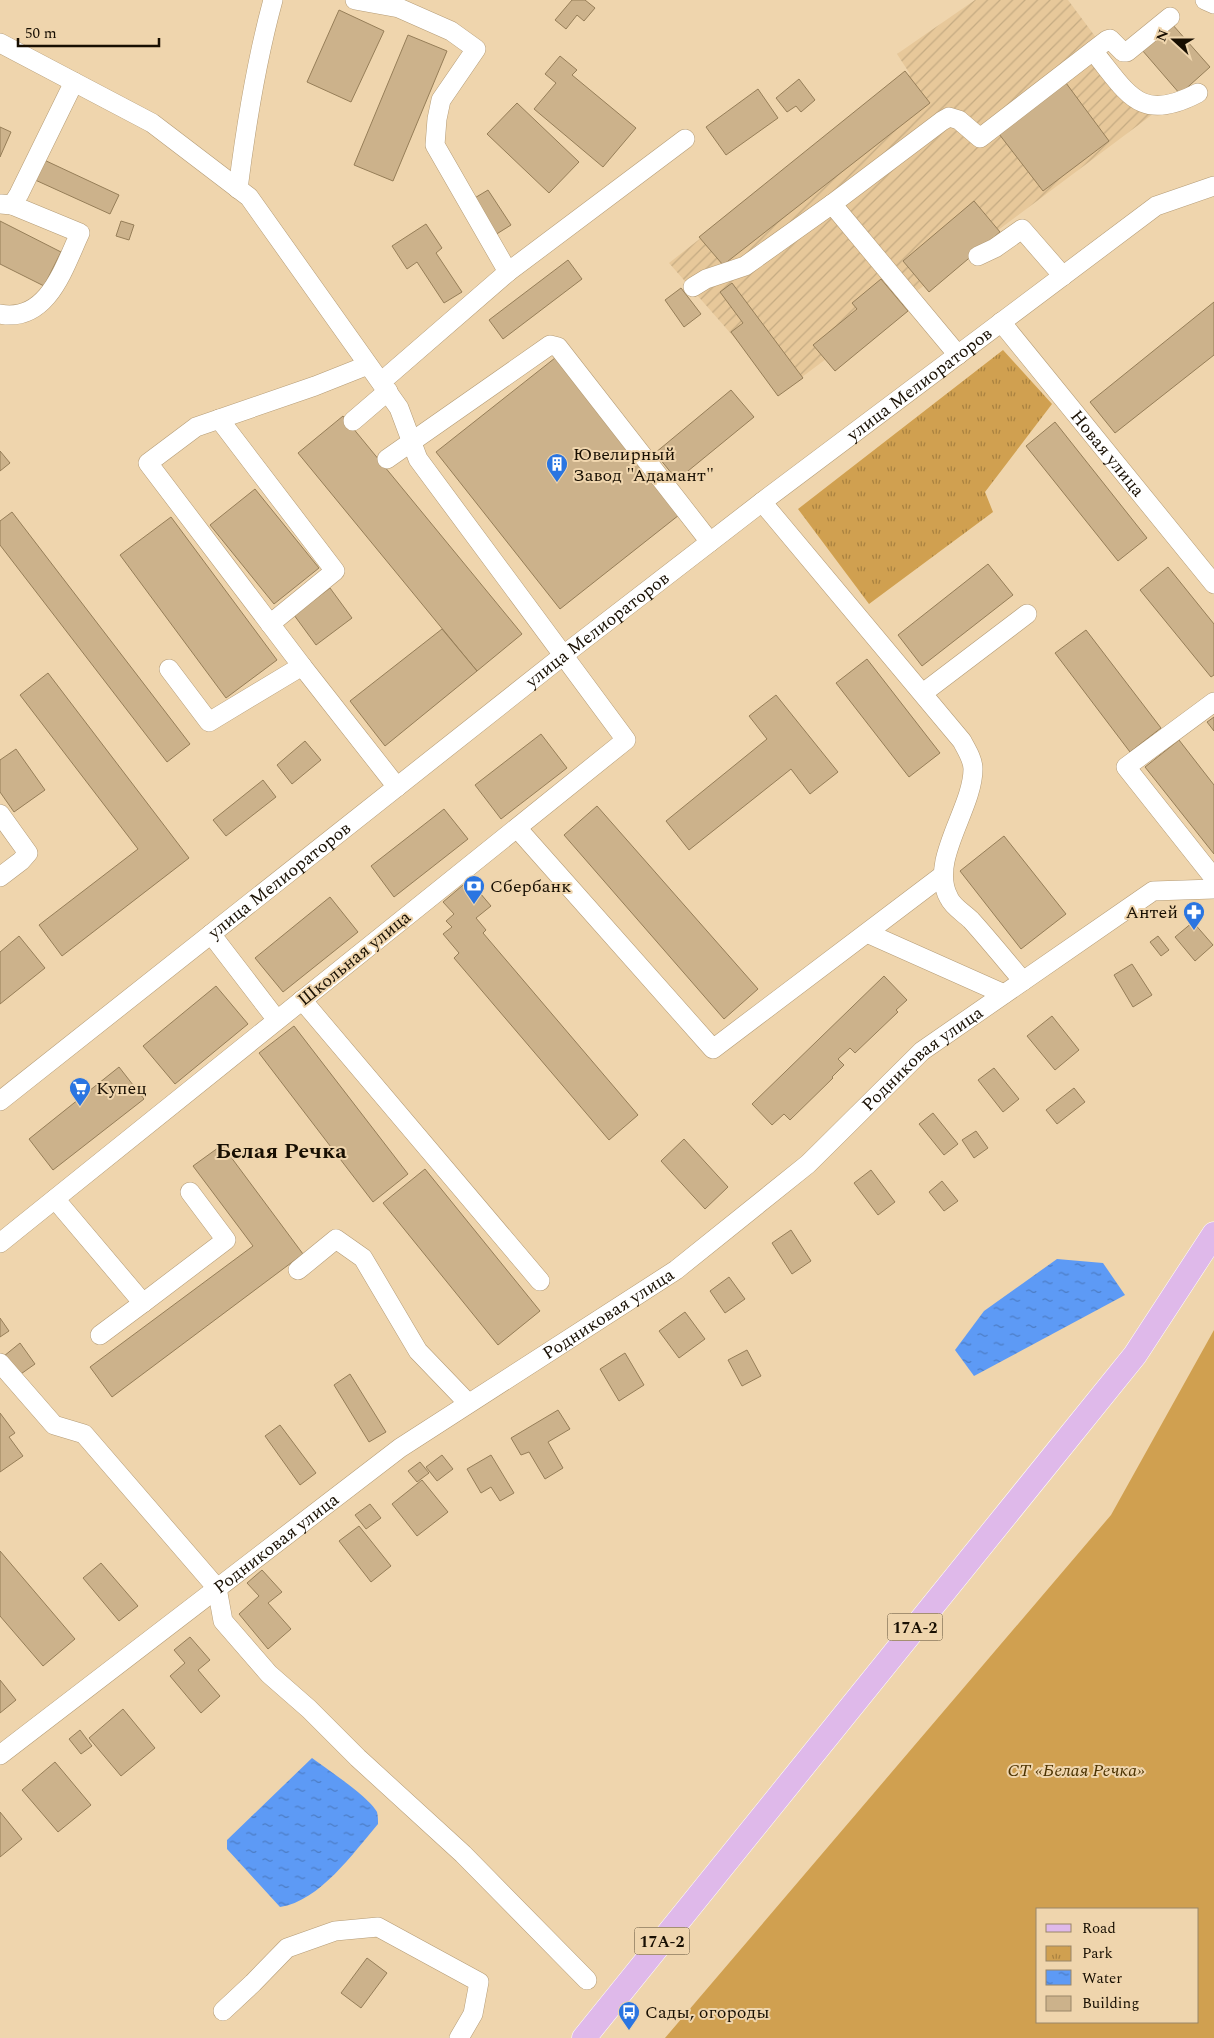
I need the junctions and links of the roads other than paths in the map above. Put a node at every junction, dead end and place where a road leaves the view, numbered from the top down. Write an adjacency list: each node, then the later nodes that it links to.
1 (273, 0): 12 (street)
2 (355, 0): 16 (street)
3 (1205, 0): 4 (street)
4 (1214, 4)
5 (1170, 17): 7 (street)
6 (0, 43): 8 (street)
7 (1093, 52): 9 (street); 14 (street)
8 (74, 82): 12 (street); 13 (street)
9 (1198, 93)
10 (685, 139): 16 (street)
11 (1214, 186): 17 (street, улица Мелиораторов)
12 (238, 188): 22 (street)
13 (6, 204): 19 (street)
14 (832, 204): 18 (street); 21 (street)
15 (978, 256): 17 (street)
16 (508, 272): 23 (street)
17 (1064, 276): 20 (street, улица Мелиораторов)
18 (693, 287)
19 (0, 314)
20 (1002, 322): 21 (street, улица Мелиораторов); 30 (street, Новая улица)
21 (958, 355): 28 (street, улица Мелиораторов)
22 (368, 365): 23 (street); 24 (street)
23 (384, 387): 25 (street); 26 (street)
24 (219, 419): 32 (street); 32 (street)
25 (353, 421)
26 (411, 441): 27 (street); 29 (street); 33 (street)
27 (387, 459)
28 (762, 502): 29 (street, улица Мелиораторов); 36 (street)
29 (710, 542): 33 (street, улица Мелиораторов)
30 (1214, 584)
31 (1027, 614): 36 (street)
32 (270, 624): 34 (street)
33 (565, 654): 38 (street, улица Мелиораторов); 40 (street, Школьная улица)
34 (302, 666): 35 (street); 38 (street)
35 (169, 669)
36 (923, 693): 41 (street)
37 (1214, 702): 43 (street)
38 (397, 787): 46 (street, улица Мелиораторов)
39 (0, 814): 42 (street)
40 (517, 828): 45 (street); 49 (street, Школьная улица)
41 (943, 875): 45 (street); 47 (street)
42 (0, 877)
43 (1214, 878)
44 (1214, 888): 47 (street, Родниковая улица)
45 (867, 933): 48 (street)
46 (211, 934): 50 (street); 51 (street, улица Мелиораторов)
47 (1023, 981): 48 (street, Родниковая улица)
48 (1004, 994): 61 (street, Родниковая улица)
49 (302, 1000): 50 (street, Школьная улица); 57 (street)
50 (277, 1020): 53 (street, Школьная улица)
51 (0, 1101)
52 (190, 1192): 58 (street)
53 (55, 1199): 55 (street, Школьная улица); 58 (street)
54 (1214, 1234): 67 (main road, 17А-2)
55 (0, 1243)
56 (298, 1270): 61 (street)
57 (540, 1281)
58 (143, 1303): 59 (street)
59 (100, 1335)
60 (0, 1363): 62 (street)
61 (468, 1404): 62 (street, Родниковая улица)
62 (217, 1588): 63 (street, Родниковая улица); 64 (street)
63 (0, 1755)
64 (587, 1980)
65 (223, 2011): 66 (street)
66 (459, 2038)
67 (584, 2038)

